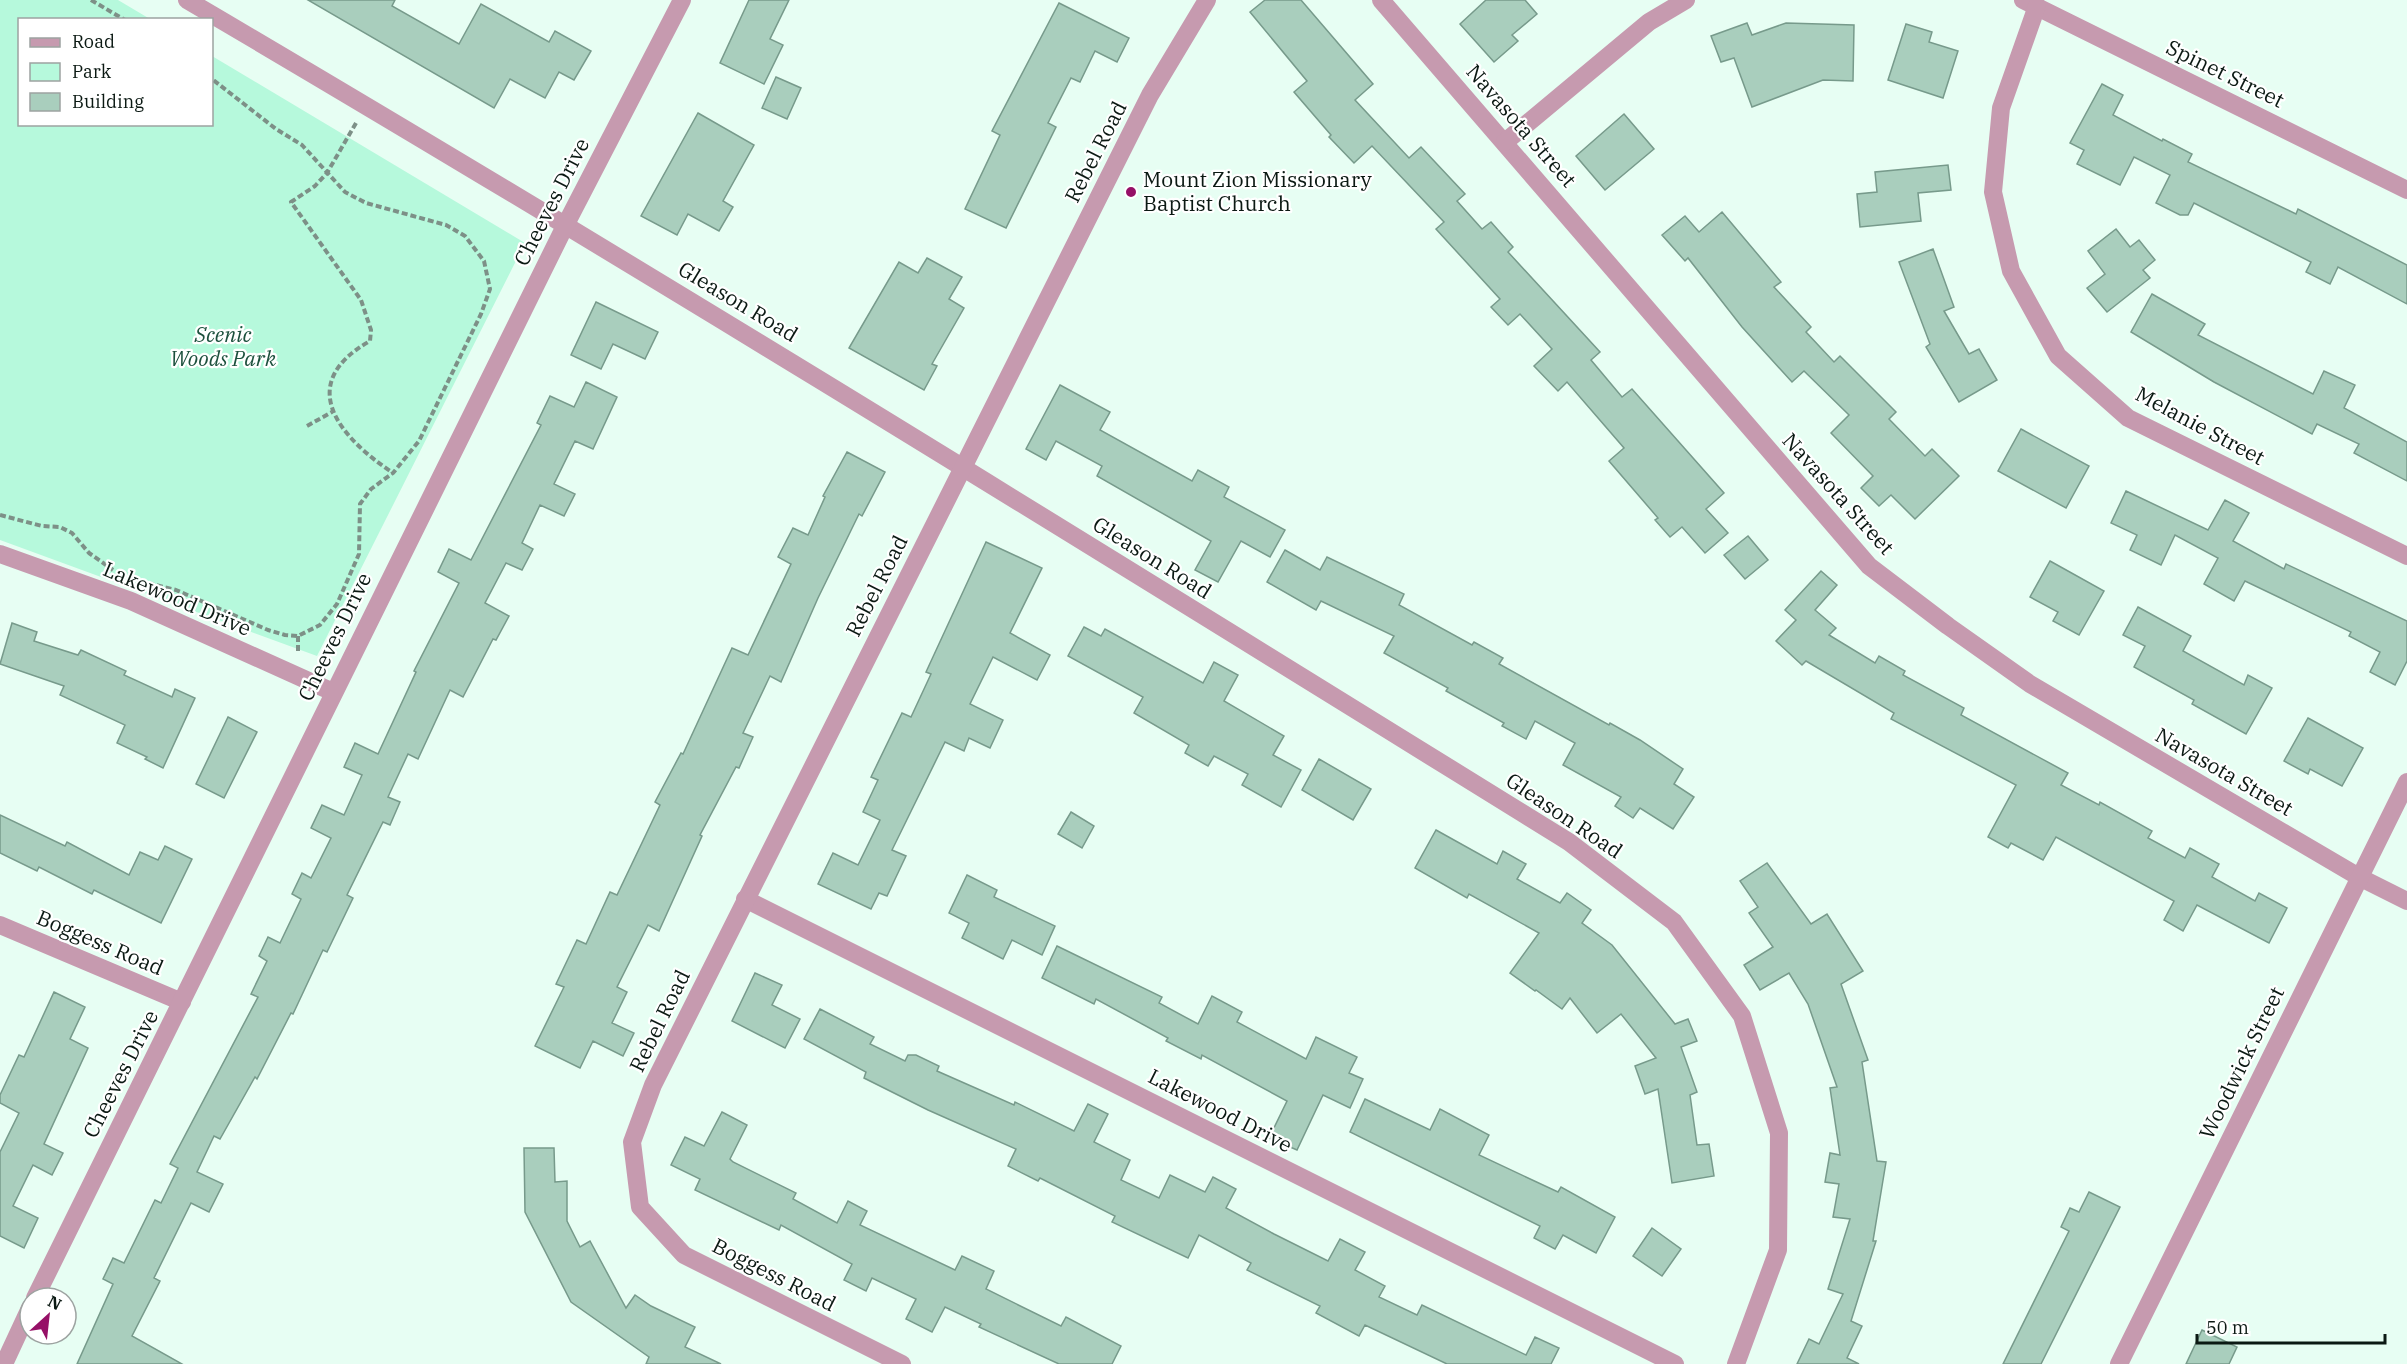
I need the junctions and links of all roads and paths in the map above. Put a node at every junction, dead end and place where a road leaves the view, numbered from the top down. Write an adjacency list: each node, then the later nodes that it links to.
1 (92, 0): 8 (path)
2 (187, 0): 10 (street, Gleason Road)
3 (681, 0): 14 (street, Cheeves Drive)
4 (1207, 0): 17 (street, Rebel Road)
5 (1381, 0): 11 (street, Navasota Street)
6 (1686, 0): 11 (street)
7 (2030, 3): 13 (street, Spinet Street); 21 (street, Melanie Street)
8 (122, 18)
9 (213, 80): 12 (path)
10 (367, 106): 12 (path); 14 (street, Gleason Road)
11 (1505, 142): 26 (street, Navasota Street)
12 (327, 173): 15 (path); 18 (path)
13 (2407, 190)
14 (566, 224): 17 (street, Gleason Road); 24 (street, Cheeves Drive)
15 (332, 412): 16 (path); 18 (path)
16 (307, 426)
17 (962, 467): 27 (street, Rebel Road); 37 (street, Gleason Road)
18 (393, 473): 23 (path)
19 (0, 514): 22 (path)
20 (0, 554): 24 (street, Lakewood Drive)
21 (2407, 556)
22 (119, 573)
23 (138, 580)
24 (333, 692): 30 (street, Cheeves Drive)
25 (2407, 782): 26 (street, Woodwick Street)
26 (2359, 877): 28 (street, Navasota Street); 38 (street, Woodwick Street)
27 (745, 899): 31 (street, Rebel Road); 36 (street, Lakewood Drive)
28 (2407, 901)
29 (0, 925): 30 (street, Boggess Road)
30 (182, 1002): 32 (street, Cheeves Drive)
31 (640, 1207): 35 (street, Boggess Road)
32 (41, 1286)
33 (18, 1334): 34 (street)
34 (4, 1364)
35 (902, 1364)
36 (1675, 1364)
37 (1736, 1364)
38 (2119, 1364)

